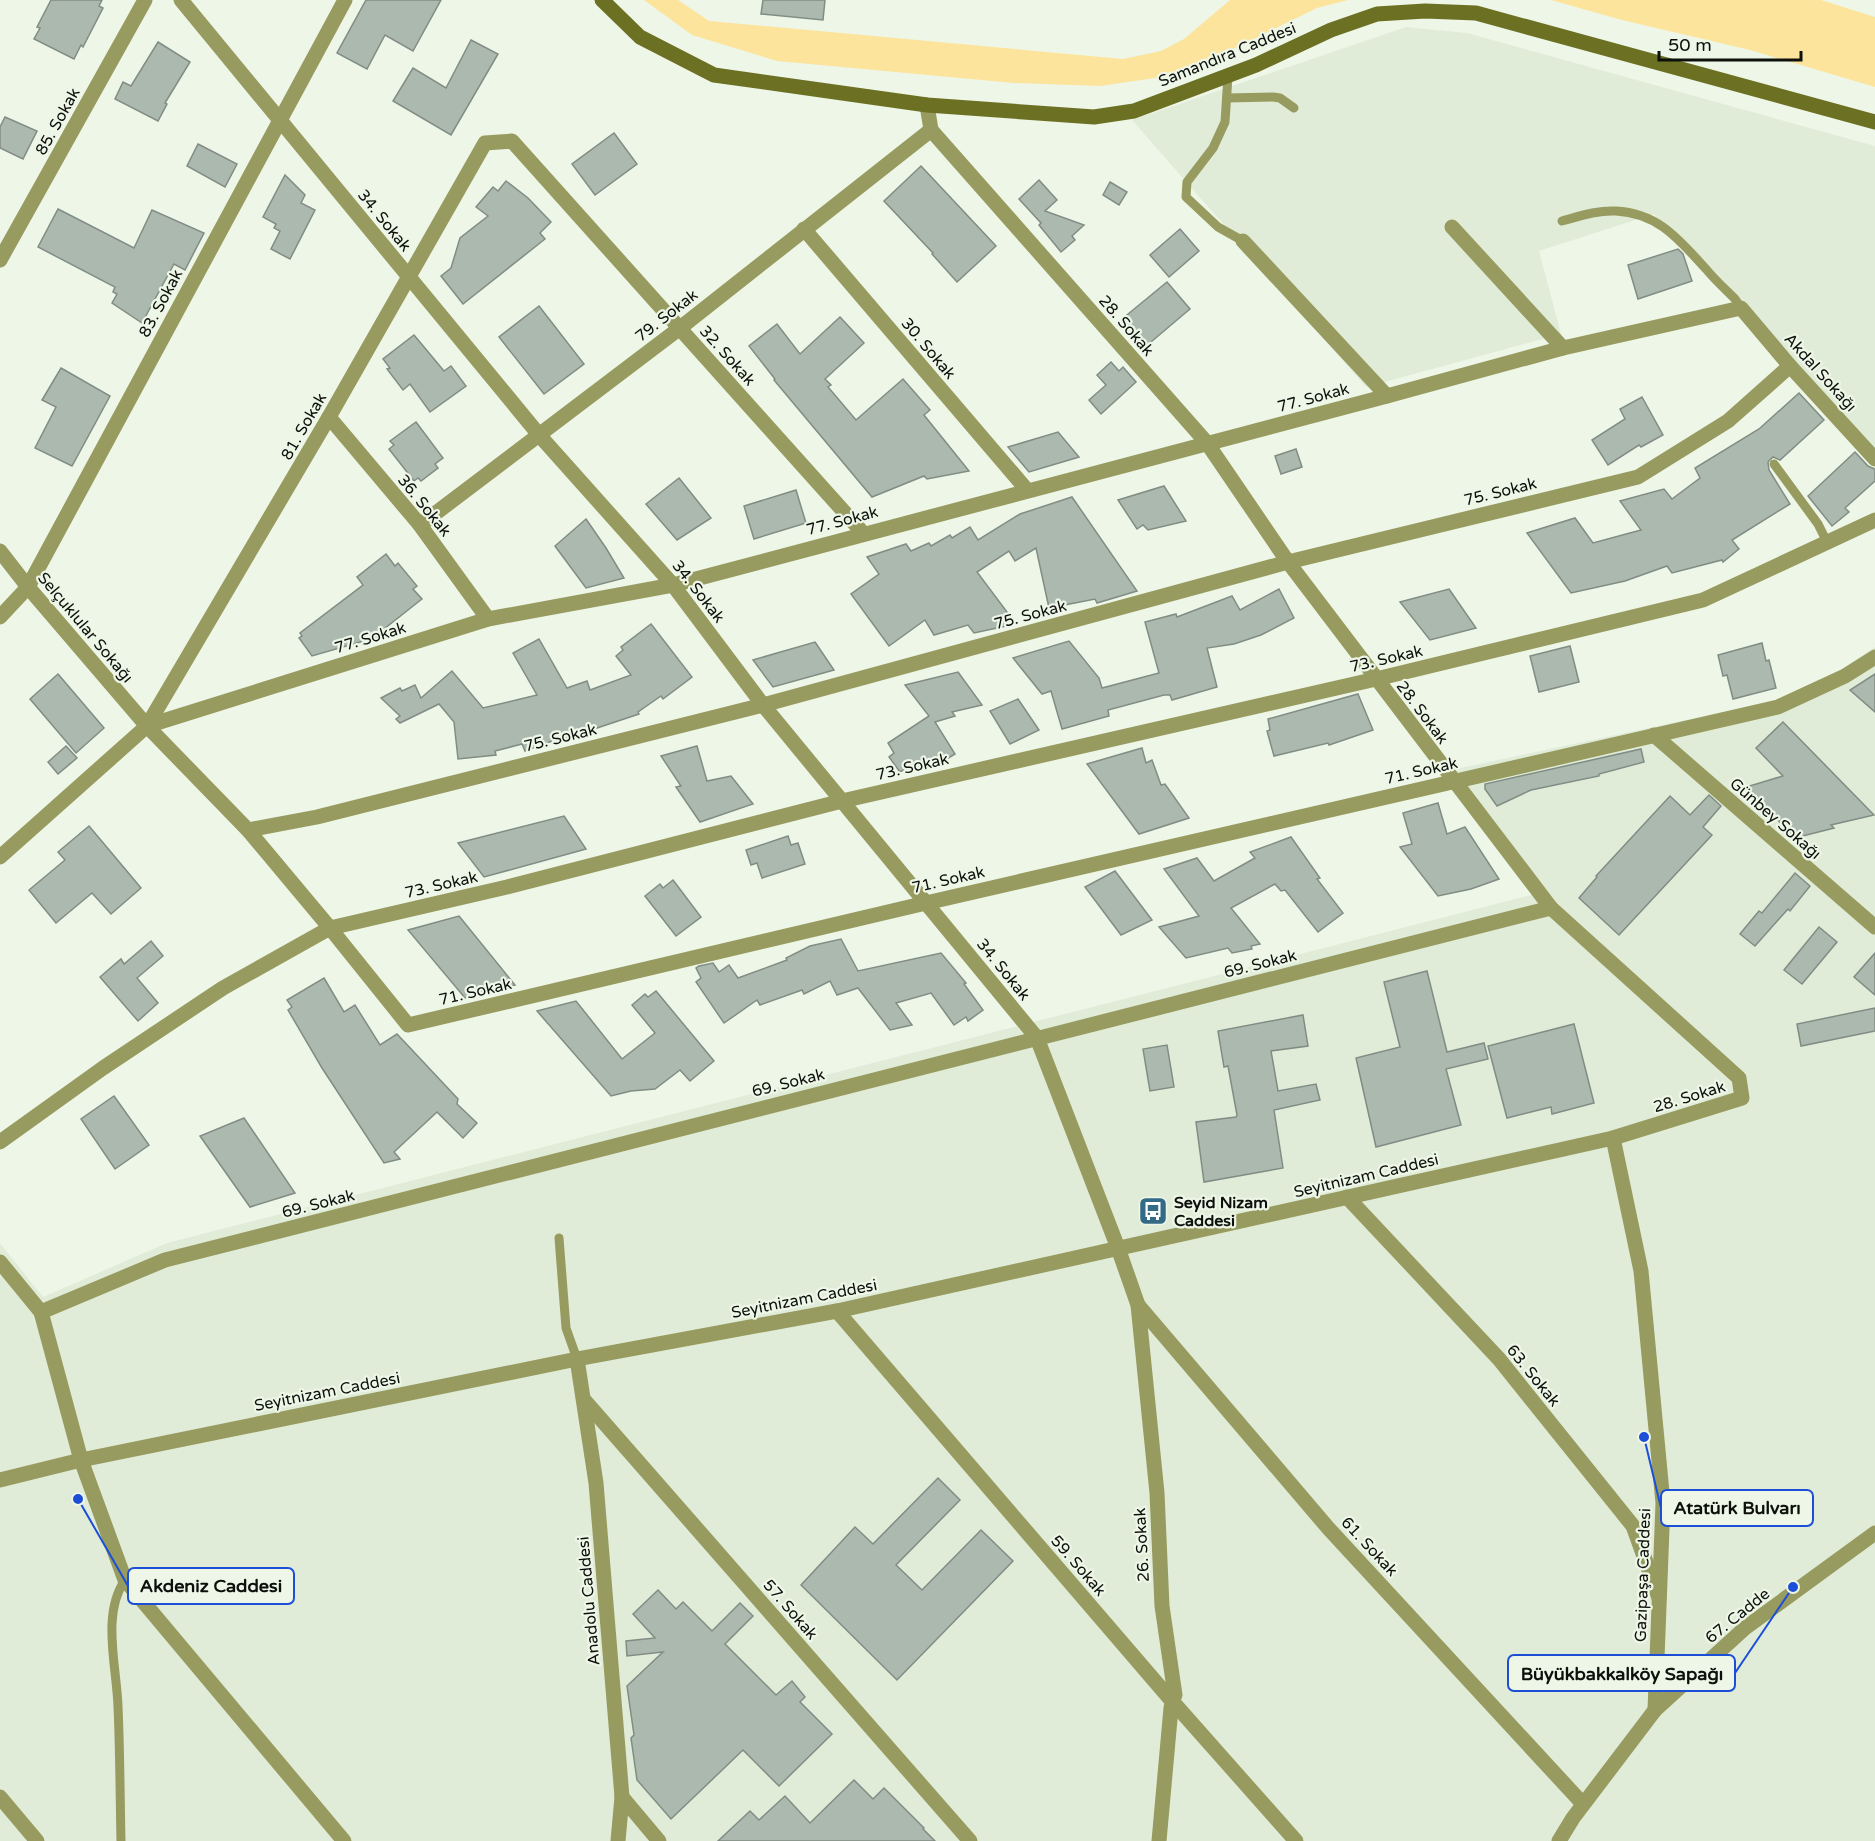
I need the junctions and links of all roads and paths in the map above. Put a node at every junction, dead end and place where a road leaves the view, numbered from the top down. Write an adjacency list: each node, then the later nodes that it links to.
1 (145, 0): 17 (street, 85. Sokak)
2 (181, 0): 9 (street, 34. Sokak)
3 (345, 0): 9 (street, 83. Sokak)
4 (603, 0): 7 (main road, Samandıra Caddesi)
5 (1228, 76): 6 (lane); 7 (main road, Samandıra Caddesi); 10 (main road, Samandıra Caddesi)
6 (1227, 98): 8 (lane); 16 (lane)
7 (927, 105): 11 (street)
8 (1294, 108)
9 (279, 120): 18 (street, 34. Sokak); 37 (street, 83. Sokak)
10 (1875, 122)
11 (931, 130): 15 (street, 79. Sokak); 26 (street, 28. Sokak)
12 (485, 143): 18 (street, 81. Sokak); 20 (street, 32. Sokak)
13 (1562, 221): 19 (lane)
14 (1452, 227): 21 (street)
15 (804, 229): 20 (street, 79. Sokak); 29 (street, 30. Sokak)
16 (1243, 241): 23 (street)
17 (0, 260)
18 (409, 277): 24 (street, 81. Sokak); 25 (street, 34. Sokak)
19 (1741, 308): 21 (street, 77. Sokak); 22 (street, Akdal Sokağı)
20 (680, 328): 25 (street, 79. Sokak); 32 (street, 32. Sokak)
21 (1563, 348): 23 (street, 77. Sokak)
22 (1790, 366): 27 (street, Akdal Sokağı); 35 (street, 75. Sokak)
23 (1387, 396): 26 (street, 77. Sokak)
24 (329, 417): 31 (street, 36. Sokak); 43 (street, 81. Sokak)
25 (540, 436): 31 (street, 79. Sokak); 36 (street, 34. Sokak)
26 (1207, 443): 29 (street, 77. Sokak); 35 (street, 28. Sokak)
27 (1875, 459)
28 (1774, 464): 33 (lane)
29 (1027, 490): 32 (street, 77. Sokak)
30 (1875, 520): 33 (street, 73. Sokak)
31 (420, 525): 39 (street, 36. Sokak)
32 (863, 533): 36 (street, 77. Sokak)
33 (1827, 542): 41 (street, 73. Sokak)
34 (0, 551): 37 (street, Selçuklular Sokağı)
35 (1288, 562): 41 (street, 28. Sokak); 42 (street, 75. Sokak)
36 (673, 585): 39 (street, 77. Sokak); 42 (street, 34. Sokak)
37 (28, 587): 38 (street, 83. Sokak); 43 (street, Selçuklular Sokağı)
38 (0, 617)
39 (488, 619): 43 (street, 77. Sokak)
40 (1875, 657): 44 (street, 71. Sokak)
41 (1376, 679): 45 (street, 28. Sokak); 46 (street, 73. Sokak)
42 (763, 705): 46 (street, 34. Sokak); 47 (street, 75. Sokak)
43 (147, 726): 47 (street, 71. Sokak); 48 (street, 77. Sokak)
44 (1654, 735): 45 (street, 71. Sokak); 51 (street, Günbey Sokağı)
45 (1453, 781): 49 (street, 71. Sokak); 50 (street, 28. Sokak)
46 (842, 801): 49 (street, 34. Sokak); 52 (street, 73. Sokak)
47 (248, 830): 52 (street, 71. Sokak)
48 (0, 858)
49 (926, 903): 52 (street, 71. Sokak); 53 (street, 34. Sokak)
50 (1551, 908): 53 (street, 69. Sokak); 54 (street, 28. Sokak)
51 (1875, 927)
52 (330, 928): 55 (street, 73. Sokak)
53 (1037, 1038): 58 (street, 34. Sokak); 62 (street, 69. Sokak)
54 (1613, 1138): 56 (street, Seyitnizam Caddesi); 69 (street, Gazipaşa Caddesi)
55 (0, 1142)
56 (1347, 1197): 58 (street, Seyitnizam Caddesi); 69 (street, 63. Sokak)
57 (559, 1238): 63 (lane)
58 (1118, 1248): 60 (street, 26. Sokak); 61 (street, Seyitnizam Caddesi)
59 (0, 1262): 62 (street)
60 (1138, 1305): 70 (street, 26. Sokak); 74 (street, 61. Sokak)
61 (837, 1311): 63 (street, Seyitnizam Caddesi); 70 (street, 59. Sokak)
62 (41, 1312): 65 (street)
63 (577, 1359): 64 (street, Anadolu Caddesi); 65 (street, Seyitnizam Caddesi)
64 (585, 1401): 73 (street, Anadolu Caddesi); 80 (street, 57. Sokak)
65 (81, 1460): 66 (street, Seyitnizam Caddesi); 68 (street)
66 (0, 1480)
67 (1875, 1533): 71 (street, 67. Cadde)
68 (126, 1580): 76 (lane); 77 (street)
69 (1659, 1598): 71 (street, Gazipaşa Caddesi)
70 (1172, 1701): 81 (street, 26. Sokak); 82 (street, 59. Sokak)
71 (1655, 1710): 74 (street)
72 (0, 1797): 75 (street)
73 (622, 1797): 78 (street, Anadolu Caddesi); 79 (street)
74 (1583, 1804): 83 (street)
75 (37, 1841)
76 (120, 1841)
77 (344, 1841)
78 (618, 1841)
79 (659, 1841)
80 (970, 1841)
81 (1160, 1841)
82 (1296, 1841)
83 (1559, 1841)

